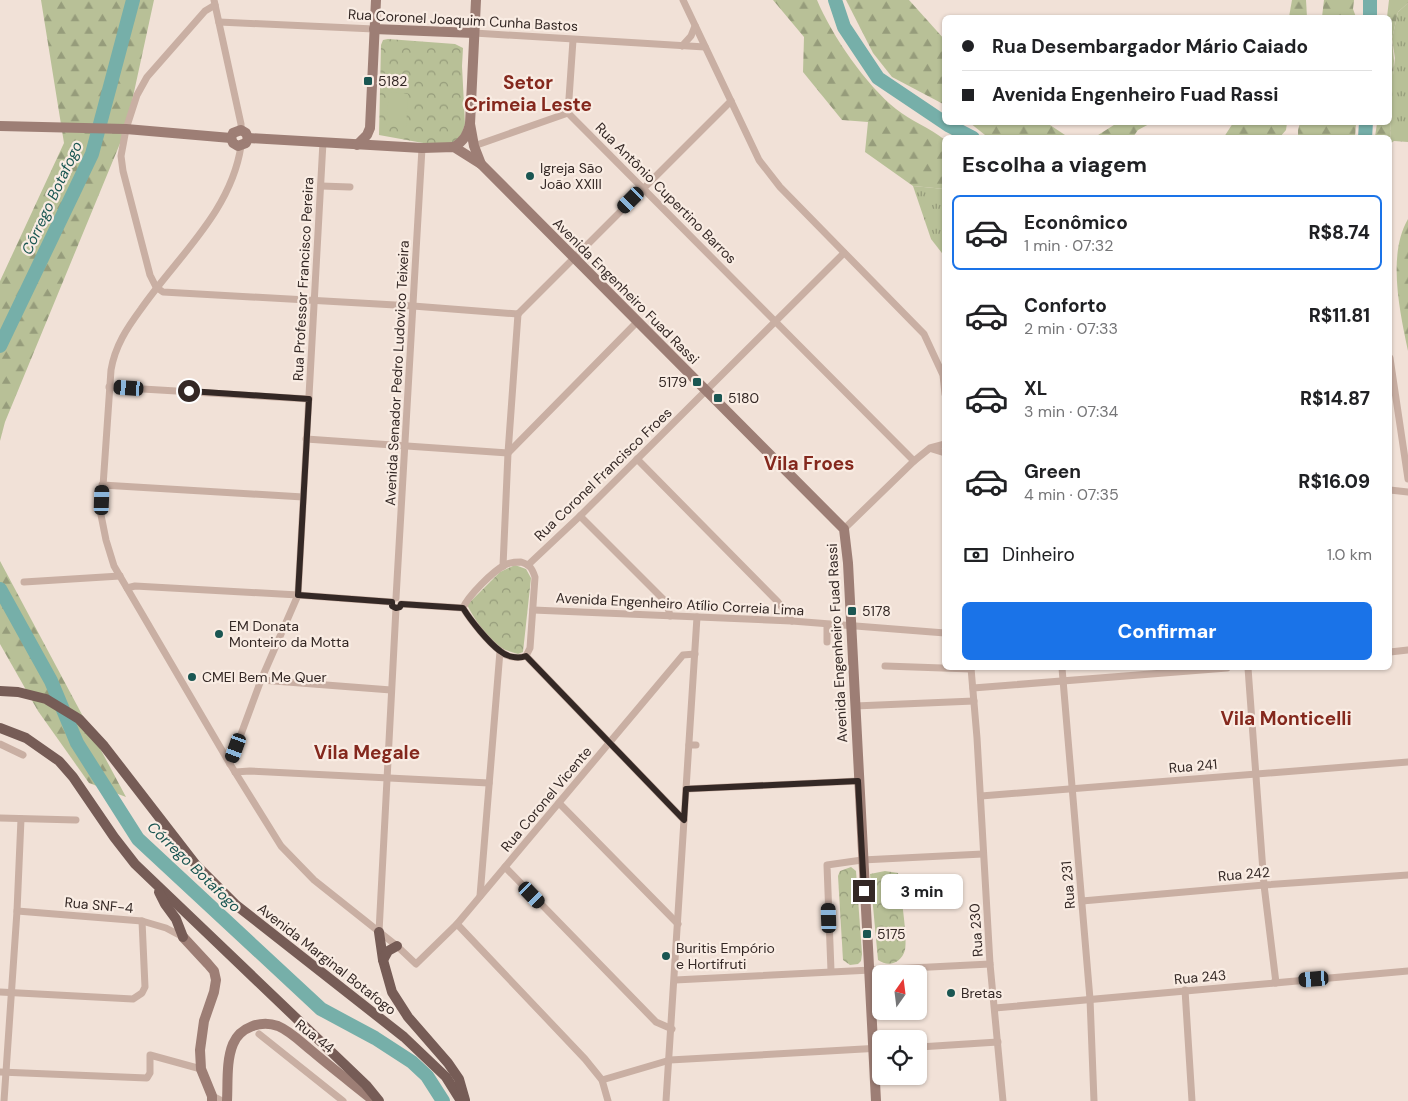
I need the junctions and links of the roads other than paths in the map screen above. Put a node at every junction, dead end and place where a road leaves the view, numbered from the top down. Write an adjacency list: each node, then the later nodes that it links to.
1 (376, 0): 7 (main road)
2 (476, 0): 9 (main road, Avenida Engenheiro Fuad Rassi)
3 (683, 0): 6 (street)
4 (214, 3): 5 (street); 19 (street)
5 (219, 22): 7 (street, Rua Coronel Joaquim Cunha Bastos); 20 (street)
6 (695, 26): 11 (street); 12 (street)
7 (374, 29): 8 (main road, Rua Coronel Joaquim Cunha Bastos); 13 (main road)
8 (390, 29): 9 (main road, Rua Coronel Joaquim Cunha Bastos); 13 (main road)
9 (474, 33): 10 (street, Rua Coronel Joaquim Cunha Bastos); 16 (main road, Avenida Engenheiro Fuad Rassi)
10 (572, 40): 11 (street, Rua Coronel Joaquim Cunha Bastos); 15 (street)
11 (682, 46): 12 (street, Rua Coronel Joaquim Cunha Bastos)
12 (705, 47): 14 (street)
13 (374, 49): 18 (main road)
14 (730, 100): 30 (street); 31 (street)
15 (568, 112): 24 (street); 30 (street, Rua Antônio Cupertino Barros)
16 (470, 124): 24 (main road, Avenida Engenheiro Fuad Rassi); 25 (main road)
17 (0, 126): 19 (main road)
18 (370, 128): 22 (main road); 23 (main road)
19 (122, 129): 20 (main road); 33 (street)
20 (243, 138): 21 (main road); 33 (street)
21 (323, 142): 22 (main road); 28 (street, Rua Professor Francisco Pereira)
22 (357, 144): 23 (main road)
23 (381, 145): 26 (main road)
24 (474, 146): 27 (main road, Avenida Engenheiro Fuad Rassi)
25 (454, 147): 26 (main road); 27 (main road)
26 (422, 148): 35 (street, Avenida Senador Pedro Ludovico Teixeira)
27 (482, 164): 32 (main road, Avenida Engenheiro Fuad Rassi)
28 (321, 186): 29 (street); 34 (street, Rua Professor Francisco Pereira)
29 (350, 187)
30 (643, 188): 32 (street); 38 (street, Rua Antônio Cupertino Barros)
31 (844, 253): 38 (street, Rua Coronel Francisco Froes); 40 (street)
32 (573, 258): 36 (street); 37 (main road, Avenida Engenheiro Fuad Rassi)
33 (156, 288): 34 (street); 41 (street)
34 (314, 300): 35 (street); 43 (street, Rua Professor Francisco Pereira)
35 (413, 306): 36 (street); 46 (street, Avenida Senador Pedro Ludovico Teixeira)
36 (518, 314): 49 (street)
37 (637, 322): 42 (main road, Avenida Engenheiro Fuad Rassi); 49 (street)
38 (775, 322): 42 (street, Rua Coronel Francisco Froes); 51 (street, Rua Antônio Cupertino Barros)
39 (1392, 371): 52 (street)
40 (942, 373)
41 (109, 386): 43 (street); 53 (street)
42 (706, 391): 50 (street, Rua Coronel Francisco Froes); 58 (main road, Avenida Engenheiro Fuad Rassi)
43 (309, 399): 44 (street, Rua Professor Francisco Pereira)
44 (306, 439): 46 (street); 56 (street, Rua Professor Francisco Pereira)
45 (942, 445): 47 (street)
46 (405, 446): 49 (street); 65 (street, Avenida Senador Pedro Ludovico Teixeira)
47 (930, 448): 48 (street); 51 (street)
48 (942, 452)
49 (508, 453): 60 (street)
50 (638, 459): 57 (street, Rua Coronel Francisco Froes); 70 (street)
51 (914, 462): 58 (street)
52 (1408, 479)
53 (102, 485): 56 (street); 61 (street)
54 (1392, 490): 55 (street)
55 (1408, 492)
56 (303, 497): 64 (street, Rua Professor Francisco Pereira)
57 (580, 516): 59 (street, Rua Coronel Francisco Froes); 68 (street)
58 (844, 530): 72 (main road, Avenida Engenheiro Fuad Rassi)
59 (528, 565): 60 (street); 67 (street)
60 (503, 566): 66 (street)
61 (120, 576): 62 (street); 63 (street)
62 (24, 582)
63 (127, 588): 64 (street); 98 (street)
64 (298, 595): 65 (street); 86 (street, Rua Professor Francisco Pereira)
65 (397, 603): 66 (street); 89 (street, Avenida Senador Pedro Ludovico Teixeira)
66 (463, 608): 76 (street)
67 (533, 610): 68 (street, Avenida Engenheiro Atílio Correia Lima); 79 (street)
68 (670, 616): 69 (street, Avenida Engenheiro Atílio Correia Lima)
69 (697, 617): 70 (street, Avenida Engenheiro Atílio Correia Lima); 78 (street)
70 (792, 621): 71 (street, Avenida Engenheiro Atílio Correia Lima)
71 (827, 625): 72 (street, Avenida Engenheiro Atílio Correia Lima); 74 (street)
72 (851, 626): 73 (street, Avenida Engenheiro Atílio Correia Lima); 92 (main road, Avenida Engenheiro Fuad Rassi)
73 (942, 633)
74 (827, 642)
75 (1408, 650): 77 (street)
76 (500, 651): 79 (street); 103 (street)
77 (1392, 652)
78 (694, 654): 94 (street, Rua Coronel Vicente); 104 (street)
79 (526, 656): 94 (street)
80 (886, 666): 81 (street)
81 (942, 667)
82 (971, 670): 88 (street, Rua 230)
83 (1062, 670): 87 (street, Rua 231)
84 (1202, 670): 87 (street)
85 (1248, 670): 100 (street)
86 (261, 680): 89 (street); 98 (street, Rua Professor Francisco Pereira)
87 (1064, 681): 88 (street); 105 (street, Rua 231)
88 (973, 688): 91 (street, Rua 230)
89 (391, 690): 101 (street, Avenida Senador Pedro Ludovico Teixeira)
90 (0, 691): 159 (main road, Avenida Marginal Botafogo)
91 (974, 701): 92 (street); 106 (street, Rua 230)
92 (855, 706): 102 (main road, Avenida Engenheiro Fuad Rassi)
93 (0, 728): 117 (main road)
94 (610, 743): 107 (street, Rua Coronel Vicente); 111 (street)
95 (0, 744): 96 (street)
96 (23, 755)
97 (1408, 762): 100 (street, Rua 241)
98 (230, 764): 99 (street)
99 (235, 772): 101 (street); 126 (street)
100 (1256, 774): 105 (street, Rua 241); 116 (street)
101 (386, 777): 103 (street); 126 (street, Avenida Senador Pedro Ludovico Teixeira)
102 (858, 781): 104 (street); 113 (main road, Avenida Engenheiro Fuad Rassi)
103 (489, 783): 119 (street)
104 (686, 789): 111 (street)
105 (1073, 789): 106 (street, Rua 241); 121 (street, Rua 231)
106 (981, 796): 112 (street, Rua 230)
107 (559, 803): 114 (street, Rua Coronel Vicente); 125 (street)
108 (0, 818): 109 (street)
109 (21, 820): 110 (street); 122 (street)
110 (76, 820)
111 (684, 820): 125 (street)
112 (983, 854): 113 (street); 130 (street, Rua 230)
113 (862, 860): 131 (main road, Avenida Engenheiro Fuad Rassi); 132 (street)
114 (505, 867): 119 (street, Rua Coronel Vicente); 141 (street)
115 (1408, 875): 116 (street, Rua 242)
116 (1264, 884): 120 (street, Rua 242); 135 (street)
117 (157, 886): 127 (main road); 158 (main road)
118 (1143, 886): 120 (street)
119 (480, 896): 124 (street, Rua Coronel Vicente)
120 (1143, 896): 121 (street, Rua 242)
121 (1082, 901): 139 (street, Rua 231)
122 (17, 911): 123 (street, Rua SNF-4); 138 (street)
123 (142, 921): 127 (street); 138 (street, Rua SNF-4)
124 (457, 924): 128 (street, Rua Coronel Vicente); 150 (street)
125 (678, 924): 134 (street)
126 (379, 932): 128 (street); 129 (main road)
127 (183, 937): 148 (main road)
128 (396, 946): 129 (main road)
129 (383, 960): 160 (main road)
130 (990, 964): 131 (street); 140 (street, Rua 230)
131 (868, 970): 132 (street); 142 (main road, Avenida Engenheiro Fuad Rassi)
132 (831, 971): 134 (street)
133 (1408, 971): 135 (street, Rua 243)
134 (674, 980): 141 (street)
135 (1276, 983): 136 (street, Rua 243)
136 (1186, 990): 139 (street, Rua 243); 166 (street)
137 (0, 992): 138 (street, Rua SNF-4)
138 (11, 992): 149 (street)
139 (1090, 999): 140 (street, Rua 243); 165 (street, Rua 231)
140 (995, 1008): 144 (street, Rua 230)
141 (672, 1028): 147 (street)
142 (875, 1030)
143 (259, 1034): 156 (street)
144 (998, 1042): 145 (street); 164 (street, Rua 230)
145 (927, 1046)
146 (872, 1048): 147 (street)
147 (670, 1060): 150 (street); 162 (street)
148 (201, 1068): 149 (street); 152 (main road)
149 (3, 1072): 153 (street)
150 (602, 1080): 161 (street)
151 (876, 1085): 163 (main road, Avenida Engenheiro Fuad Rassi)
152 (212, 1098): 154 (street)
153 (4, 1101)
154 (222, 1101)
155 (227, 1101): 157 (main road, Rua 44)
156 (343, 1101)
157 (374, 1101)
158 (379, 1101)
159 (461, 1101)
160 (466, 1101)
161 (608, 1101)
162 (666, 1101)
163 (876, 1101)
164 (1003, 1101)
165 (1094, 1101)
166 (1192, 1101)

